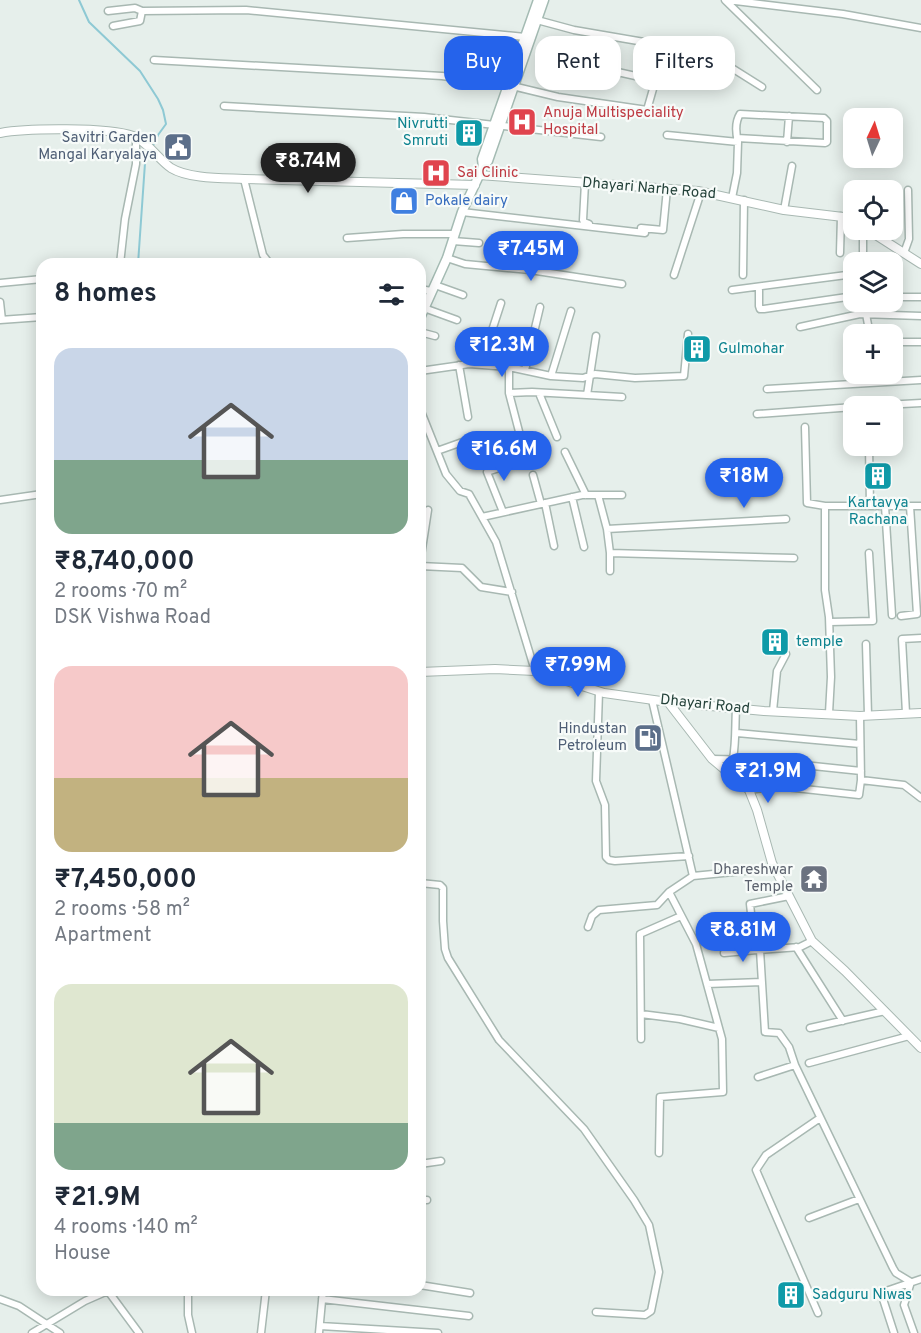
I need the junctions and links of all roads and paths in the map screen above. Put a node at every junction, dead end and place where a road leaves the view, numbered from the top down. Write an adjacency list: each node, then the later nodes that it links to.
1 (538, 0): 9 (main road)
2 (544, 0): 6 (main road)
3 (726, 0): 8 (street); 18 (street)
4 (142, 11): 5 (street); 7 (street); 9 (street)
5 (108, 12)
6 (537, 20): 11 (main road); 15 (street)
7 (113, 26)
8 (921, 28)
9 (525, 37): 10 (main road)
10 (523, 44)
11 (523, 56)
12 (154, 60): 14 (street)
13 (621, 73): 16 (street)
14 (444, 76)
15 (762, 87)
16 (523, 89)
17 (510, 90): 21 (main road)
18 (818, 90)
19 (224, 106): 21 (street)
20 (789, 116): 26 (street); 27 (street); 27 (street)
21 (497, 126): 24 (street); 29 (main road)
22 (0, 133): 25 (street)
23 (668, 135): 26 (street)
24 (601, 137)
25 (139, 139): 30 (street); 48 (street)
26 (738, 140): 27 (street); 36 (street)
27 (787, 142)
28 (792, 165): 38 (street)
29 (481, 171): 31 (street, Dhayari Narhe Road); 32 (main road)
30 (244, 179): 32 (street); 49 (street)
31 (585, 183): 33 (street, Dhayari Narhe Road); 33 (street)
32 (475, 185): 39 (main road)
33 (667, 189): 35 (street, Dhayari Narhe Road)
34 (908, 190): 47 (street)
35 (701, 192): 36 (street, Dhayari Narhe Road); 52 (street)
36 (732, 198): 37 (street, Dhayari Narhe Road)
37 (744, 200): 38 (street, Dhayari Narhe Road); 53 (street)
38 (784, 210): 40 (street, Dhayari Narhe Road)
39 (462, 212): 41 (street); 42 (main road)
40 (841, 216): 46 (street)
41 (645, 233)
42 (454, 237): 43 (street); 45 (street); 50 (main road)
43 (347, 238)
44 (884, 240): 47 (street)
45 (479, 243)
46 (840, 253)
47 (904, 253): 51 (street)
48 (121, 258)
49 (265, 258)
50 (447, 258): 57 (street); 59 (main road)
51 (921, 264)
52 (674, 275)
53 (743, 276)
54 (843, 276): 58 (street)
55 (36, 280): 56 (street)
56 (0, 283)
57 (622, 284)
58 (759, 287): 61 (street); 65 (street)
59 (433, 288): 60 (street); 62 (street); 67 (main road)
60 (426, 289)
61 (732, 290)
62 (464, 295)
63 (903, 297): 64 (street)
64 (921, 297)
65 (843, 298)
66 (0, 302): 75 (street)
67 (426, 303)
68 (501, 303): 86 (street)
69 (540, 307): 89 (street)
70 (571, 311): 91 (street)
71 (866, 314): 73 (street); 77 (street); 78 (street)
72 (426, 315): 76 (street)
73 (921, 316)
74 (36, 317): 75 (street)
75 (1, 320)
76 (457, 320)
77 (868, 324)
78 (800, 327)
79 (426, 334): 81 (street)
80 (688, 334): 90 (street)
81 (435, 336)
82 (596, 336): 90 (street)
83 (903, 342): 84 (street)
84 (921, 342)
85 (459, 365): 86 (street); 88 (street); 102 (street)
86 (484, 365): 87 (street)
87 (509, 367): 89 (street); 94 (street)
88 (426, 370)
89 (525, 370): 91 (street)
90 (591, 375): 91 (street); 96 (street)
91 (551, 376)
92 (921, 380): 93 (street)
93 (767, 389)
94 (509, 393): 95 (street); 107 (street)
95 (539, 393): 96 (street); 105 (street)
96 (587, 395): 97 (street)
97 (622, 396)
98 (921, 403): 99 (street)
99 (903, 404)
100 (843, 408): 101 (street)
101 (757, 414)
102 (468, 417)
103 (426, 424): 108 (street)
104 (805, 427): 120 (street)
105 (557, 437)
106 (468, 440): 108 (street)
107 (522, 443)
108 (437, 452): 127 (street)
109 (565, 452): 114 (street)
110 (869, 456): 121 (street)
111 (523, 460): 126 (street)
112 (533, 475): 119 (street)
113 (36, 495): 118 (street)
114 (586, 495): 115 (street); 117 (street)
115 (598, 495): 116 (street); 130 (street)
116 (622, 495)
117 (572, 497): 119 (street); 132 (street)
118 (0, 500)
119 (543, 504): 126 (street); 131 (street)
120 (825, 506): 121 (street); 141 (street)
121 (870, 506): 122 (street)
122 (885, 506): 123 (street); 139 (street)
123 (910, 506): 124 (street); 140 (street)
124 (921, 507)
125 (428, 510): 129 (street)
126 (503, 512): 127 (street)
127 (482, 518): 138 (street)
128 (786, 519): 130 (street)
129 (426, 524)
130 (607, 529): 133 (street)
131 (554, 546)
132 (584, 547)
133 (609, 553): 135 (street); 137 (street)
134 (869, 553): 141 (street)
135 (794, 558)
136 (426, 565): 138 (street)
137 (610, 571)
138 (512, 592): 145 (street)
139 (892, 615)
140 (900, 616)
141 (830, 622): 152 (street)
142 (921, 638): 153 (street)
143 (866, 644): 155 (street)
144 (786, 654): 151 (street)
145 (535, 671): 146 (street, Dhayari Road); 147 (street, Dhayari Road)
146 (426, 672)
147 (599, 692): 148 (street, Dhayari Road); 164 (street)
148 (652, 700): 149 (street, Dhayari Road); 164 (street)
149 (668, 702): 150 (street, Dhayari Road); 158 (street)
150 (736, 709): 151 (street, Dhayari Road); 156 (street)
151 (773, 711): 152 (street, Dhayari Road)
152 (829, 713): 155 (street, Dhayari Road)
153 (906, 713): 154 (street, Dhayari Road); 155 (street, Dhayari Road)
154 (921, 713)
155 (864, 716): 157 (street)
156 (737, 733): 157 (street); 159 (street)
157 (861, 744): 160 (street)
158 (712, 759): 159 (street); 162 (street)
159 (733, 759): 160 (street)
160 (861, 771): 161 (street)
161 (861, 780): 162 (street); 163 (street)
162 (748, 790): 165 (street)
163 (921, 798)
164 (689, 856): 166 (street)
165 (775, 868): 166 (street); 169 (street)
166 (693, 876): 168 (street)
167 (426, 884): 206 (street)
168 (669, 892): 170 (street); 171 (street)
169 (789, 896): 172 (street); 174 (street)
170 (681, 916): 177 (street); 179 (street)
171 (588, 927)
172 (812, 941): 173 (street); 178 (street)
173 (796, 947): 174 (street); 180 (street)
174 (757, 950): 175 (street); 176 (street)
175 (724, 953)
176 (762, 982): 177 (street); 187 (street)
177 (707, 984): 181 (street)
178 (885, 1011): 180 (street); 183 (street)
179 (641, 1014): 181 (street); 184 (street)
180 (843, 1021): 182 (street)
181 (719, 1028): 190 (street)
182 (810, 1028)
183 (909, 1036): 185 (street); 186 (street)
184 (641, 1040)
185 (921, 1048)
186 (809, 1063)
187 (795, 1065): 188 (street); 189 (street)
188 (758, 1077)
189 (820, 1118): 193 (street); 207 (street)
190 (659, 1153)
191 (441, 1161): 192 (street)
192 (426, 1163)
193 (859, 1199): 194 (street); 196 (street)
194 (809, 1218)
195 (921, 1279): 196 (street)
196 (911, 1282): 217 (street); 218 (street)
197 (426, 1286): 198 (street)
198 (470, 1293)
199 (96, 1296): 209 (street)
200 (113, 1296): 213 (street)
201 (188, 1296): 214 (street)
202 (265, 1296): 215 (street)
203 (322, 1296): 205 (street)
204 (0, 1299): 209 (street)
205 (322, 1299): 208 (street); 210 (street)
206 (596, 1312)
207 (818, 1313)
208 (469, 1316)
209 (47, 1324): 211 (street); 212 (street)
210 (319, 1329): 216 (street)
211 (32, 1333)
212 (60, 1333)
213 (139, 1333)
214 (192, 1333)
215 (261, 1333)
216 (438, 1333)
217 (894, 1333)
218 (914, 1333)

